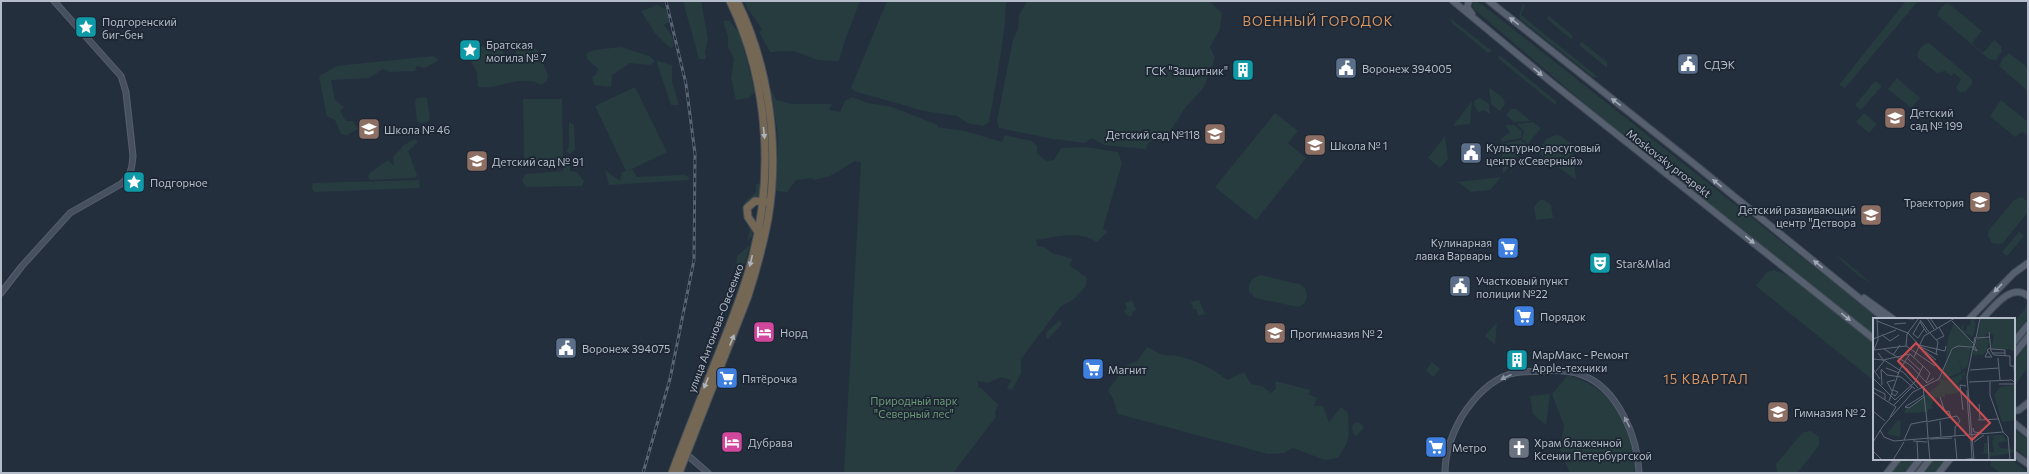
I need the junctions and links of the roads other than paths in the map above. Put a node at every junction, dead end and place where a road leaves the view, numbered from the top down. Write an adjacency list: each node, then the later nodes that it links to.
1 (54, 1): 13 (street)
2 (730, 1): 8 (highway, улица Антонова-Овсеенко, one-way to 8)
3 (737, 1): 9 (highway, улица Антонова-Овсеенко)
4 (1453, 1): 7 (main road, Moskovsky prospekt)
5 (1469, 1): 7 (main road)
6 (1488, 1): 12 (main road, Moskovsky prospekt, one-way to 6)
7 (1477, 20): 21 (main road, Moskovsky prospekt, one-way to 21)
8 (763, 200): 9 (highway); 10 (highway, улица Антонова-Овсеенко); 10 (highway)
9 (770, 207): 28 (highway, улица Антонова-Овсеенко, one-way to 9)
10 (758, 232): 28 (highway, улица Антонова-Овсеенко, one-way to 28)
11 (2028, 263): 17 (main road, one-way to 17)
12 (1849, 289): 15 (main road, Moskovsky prospekt); 16 (main road)
13 (1, 293)
14 (2028, 296): 18 (main road)
15 (1884, 318)
16 (1892, 318)
17 (1970, 318)
18 (1983, 318)
19 (2028, 325): 22 (main road)
20 (2028, 337): 23 (main road)
21 (1873, 338)
22 (2015, 341)
23 (2015, 353)
24 (2028, 403): 25 (main road)
25 (2015, 411)
26 (2015, 424): 27 (main road)
27 (2028, 434)
28 (683, 452): 35 (highway, улица Антонова-Овсеенко); 36 (highway, улица Антонова-Овсеенко); 37 (street)
29 (2015, 455): 34 (main road)
30 (1897, 460): 40 (main road)
31 (1919, 460): 41 (main road)
32 (1929, 460): 42 (main road)
33 (1949, 460): 43 (main road)
34 (2028, 464)
35 (672, 473)
36 (679, 473)
37 (708, 473)
38 (1445, 473): 39 (street, one-way to 38)
39 (1639, 473)
40 (1887, 473)
41 (1909, 473)
42 (1919, 473)
43 (1939, 473)

